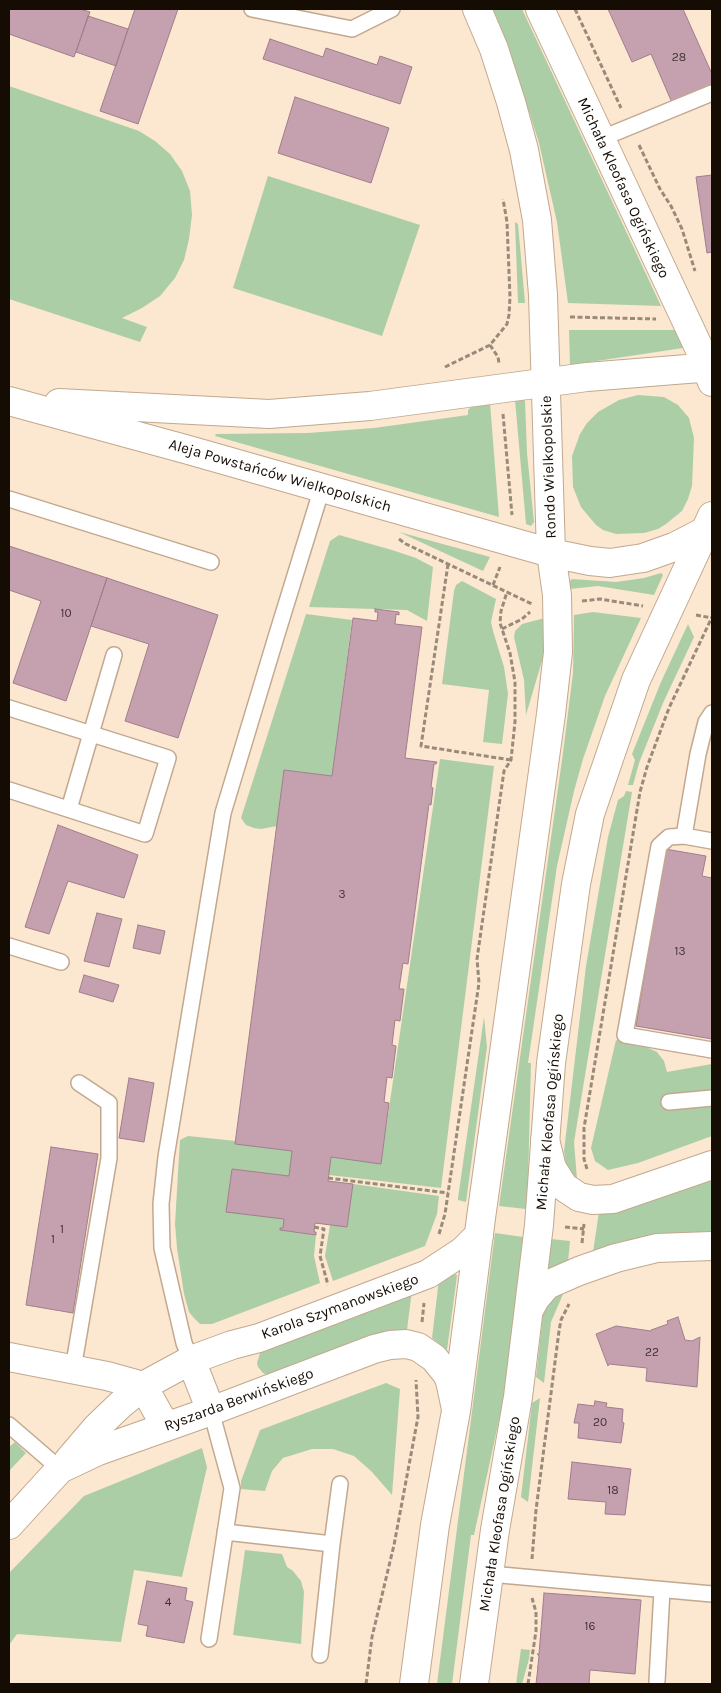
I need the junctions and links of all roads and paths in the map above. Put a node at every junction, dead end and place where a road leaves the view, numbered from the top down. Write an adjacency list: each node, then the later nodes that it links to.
1 (252, 9): 2 (lane)
2 (392, 9)
3 (477, 9): 17 (main road)
4 (540, 9): 8 (main road, Michała Kleofasa Ogińskiego)
5 (575, 9): 7 (path)
6 (712, 93): 7 (lane)
7 (630, 126): 8 (lane); 10 (path)
8 (600, 139): 16 (main road, Michała Kleofasa Ogińskiego)
9 (502, 192): 13 (path)
10 (691, 260)
11 (567, 317): 12 (path)
12 (660, 319)
13 (490, 345): 14 (path); 15 (path)
14 (498, 357)
15 (442, 368)
16 (711, 372): 17 (main road, Rondo Wielkopolskie)
17 (546, 381): 18 (main road, Aleja Powstańców Wielkopolskich); 25 (main road, Rondo Wielkopolskie)
18 (9, 401): 20 (main road, Aleja Powstańców Wielkopolskich)
19 (503, 410): 22 (path)
20 (322, 488): 25 (main road, Aleja Powstańców Wielkopolskich); 66 (lane)
21 (9, 499): 27 (lane)
22 (512, 521)
23 (710, 524): 25 (main road, Rondo Wielkopolskie); 51 (main road, Michała Kleofasa Ogińskiego)
24 (406, 544): 28 (path)
25 (551, 553): 58 (main road)
26 (502, 561): 29 (path)
27 (211, 562)
28 (448, 564): 29 (path); 40 (path)
29 (493, 585): 30 (path)
30 (507, 592): 35 (path); 35 (path)
31 (580, 601): 32 (path)
32 (649, 607)
33 (691, 614): 34 (path)
34 (712, 618): 53 (path)
35 (502, 629): 40 (path)
36 (114, 655): 39 (lane)
37 (9, 708): 39 (lane)
38 (712, 713): 43 (lane)
39 (90, 734): 42 (lane); 42 (lane)
40 (510, 760): 55 (path)
41 (9, 790): 42 (lane)
42 (69, 809)
43 (684, 836): 44 (lane); 47 (lane)
44 (712, 841)
45 (9, 946): 46 (lane)
46 (61, 962)
47 (712, 1050)
48 (79, 1083): 67 (lane)
49 (712, 1098): 50 (lane)
50 (669, 1102)
51 (545, 1139): 52 (main road); 63 (main road, Michała Kleofasa Ogińskiego)
52 (712, 1165)
53 (588, 1173)
54 (328, 1178): 55 (path)
55 (448, 1193): 56 (path)
56 (445, 1214)
57 (314, 1228): 60 (path)
58 (479, 1235): 66 (main road, Karola Szymanowskiego); 70 (main road)
59 (712, 1246): 63 (main road)
60 (328, 1288)
61 (425, 1294): 64 (path)
62 (573, 1298): 80 (path)
63 (529, 1310): 79 (main road, Michała Kleofasa Ogińskiego)
64 (422, 1323)
65 (9, 1357): 67 (main road)
66 (191, 1360): 69 (main road, Karola Szymanowskiego); 71 (main road)
67 (73, 1369): 69 (main road)
68 (416, 1377): 86 (path)
69 (143, 1386): 73 (main road); 74 (main road, Karola Szymanowskiego)
70 (456, 1411): 71 (main road, Ryszarda Berwińskiego); 87 (main road)
71 (211, 1412): 73 (main road, Ryszarda Berwińskiego); 77 (lane)
72 (9, 1426): 74 (lane)
73 (166, 1427): 74 (main road, Ryszarda Berwińskiego)
74 (60, 1469): 76 (main road, Ryszarda Berwińskiego)
75 (340, 1484): 78 (lane)
76 (9, 1525)
77 (225, 1532): 78 (lane); 83 (lane)
78 (332, 1544): 84 (lane)
79 (490, 1574): 80 (lane); 88 (main road, Michała Kleofasa Ogińskiego)
80 (531, 1585): 81 (lane); 89 (path)
81 (662, 1590): 82 (lane); 85 (lane)
82 (712, 1594)
83 (209, 1639)
84 (320, 1655)
85 (657, 1681)
86 (366, 1684)
87 (414, 1684)
88 (474, 1684)
89 (528, 1684)

